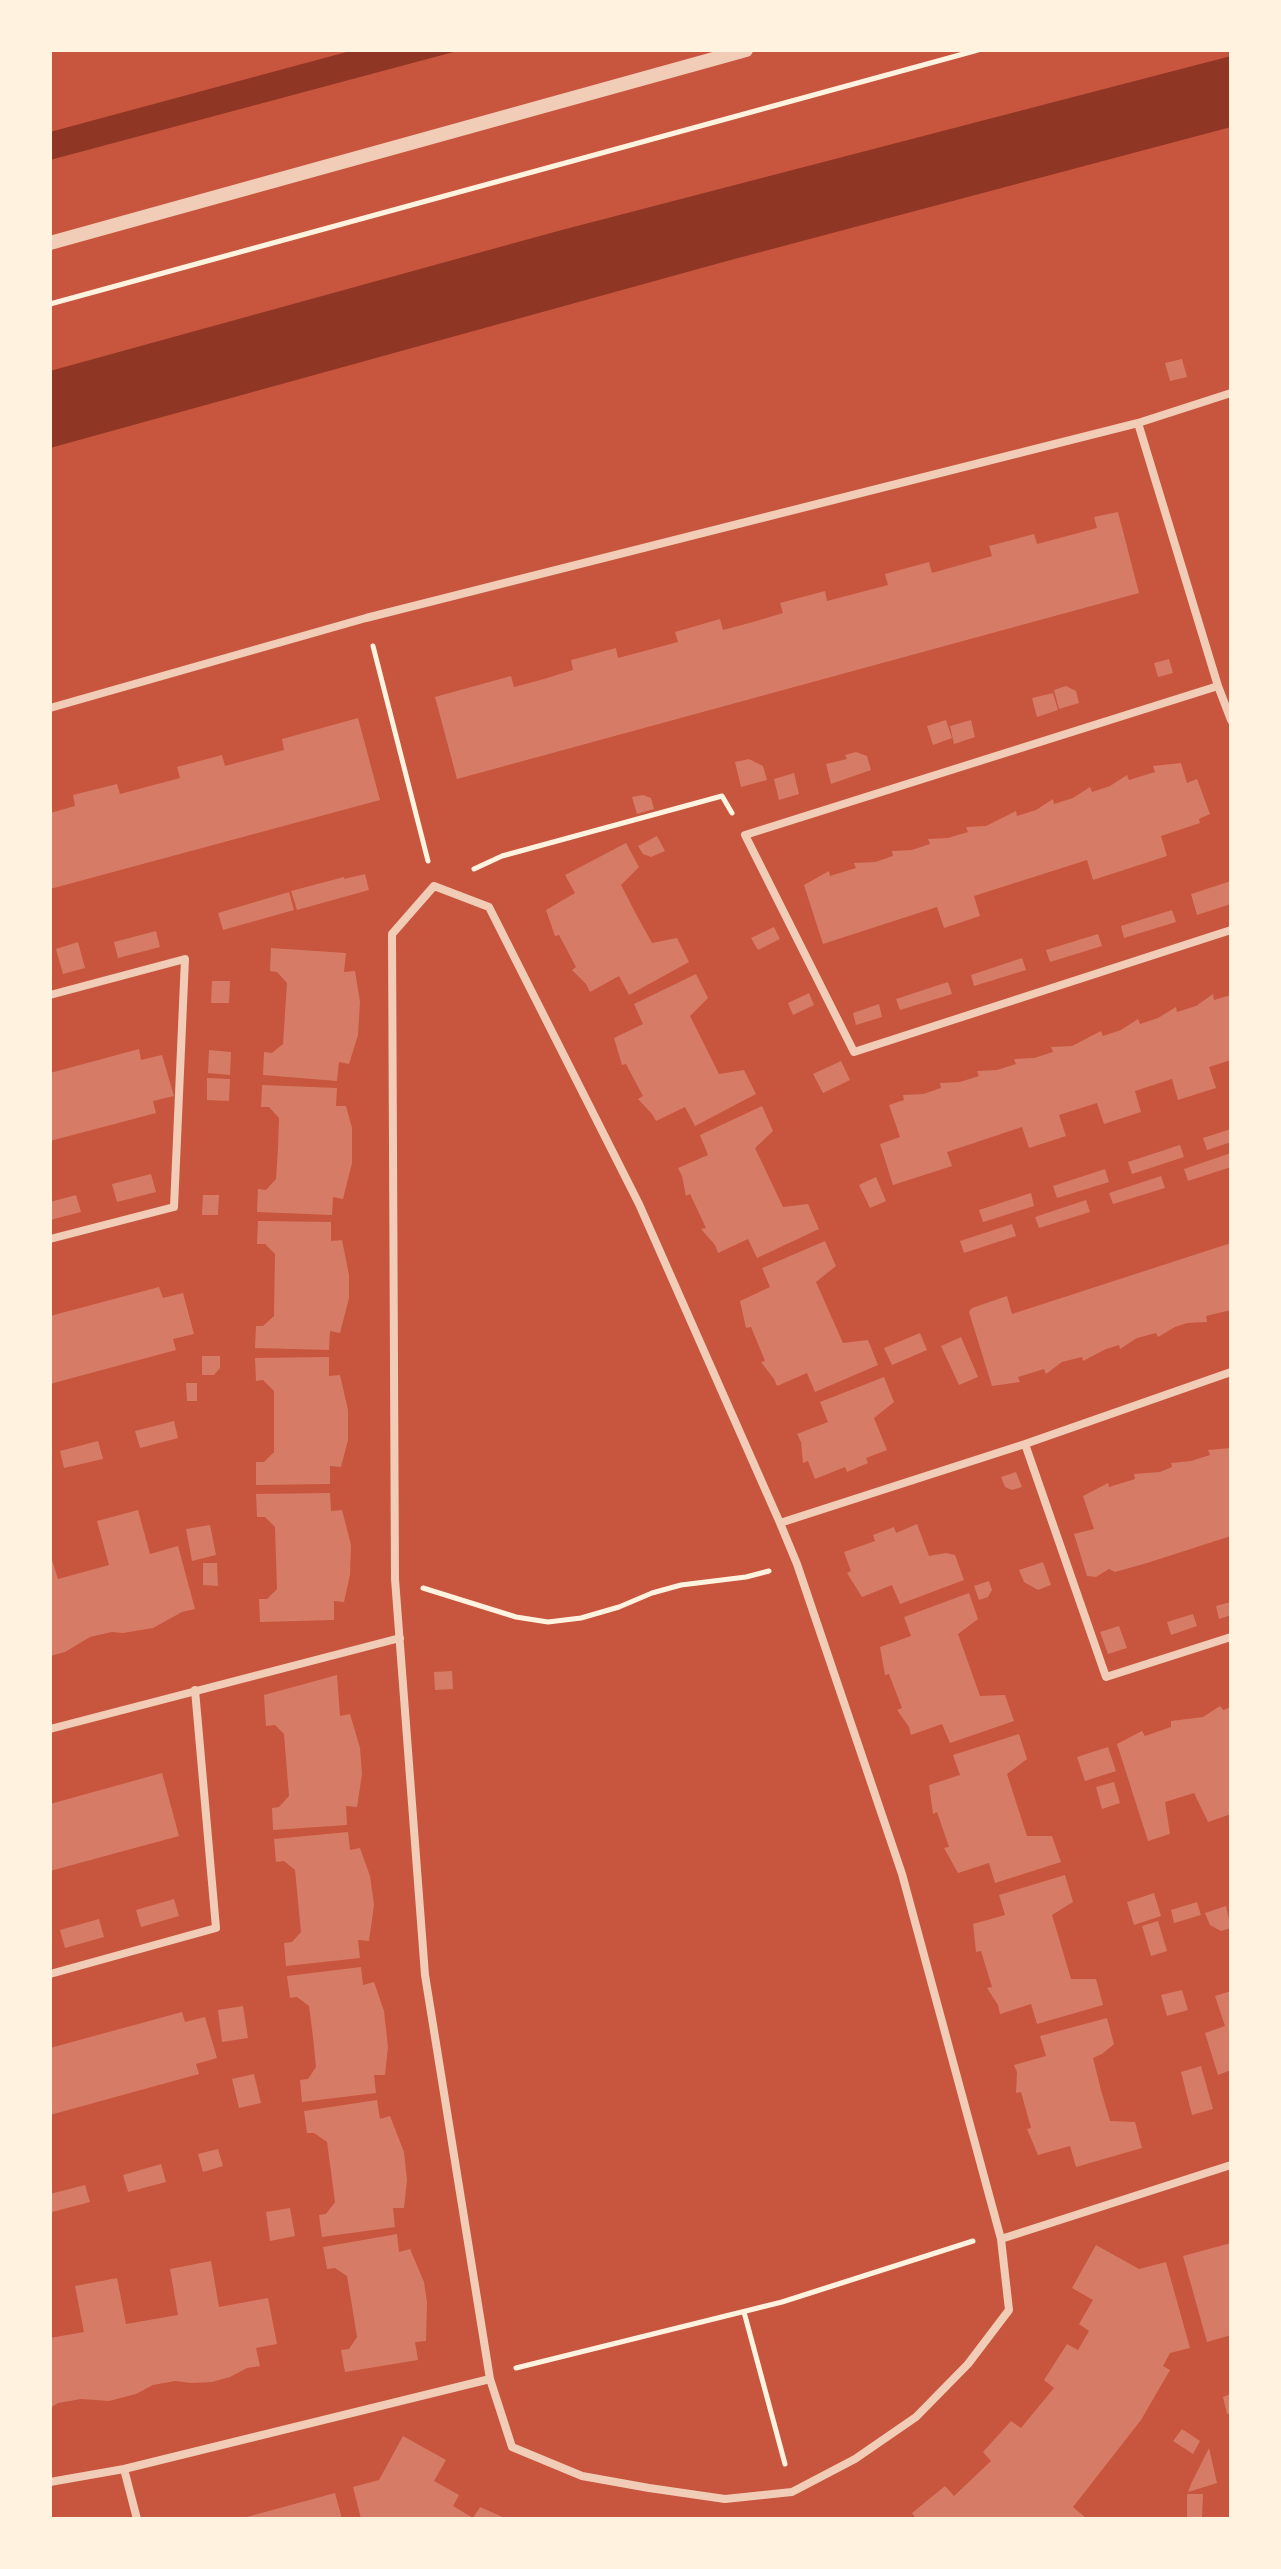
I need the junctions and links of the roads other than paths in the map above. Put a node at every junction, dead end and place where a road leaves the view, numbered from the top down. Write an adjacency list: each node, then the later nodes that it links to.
1 (746, 50): 2 (street)
2 (50, 243)
3 (1231, 393): 4 (street)
4 (1138, 423): 5 (street); 6 (street)
5 (1218, 686): 7 (street); 8 (street)
6 (50, 708)
7 (1231, 720)
8 (1231, 930)
9 (50, 995): 10 (street)
10 (50, 1239)
11 (1231, 1372): 12 (street)
12 (1025, 1444): 13 (street); 14 (street)
13 (780, 1523): 15 (street); 20 (street)
14 (1231, 1637)
15 (400, 1638): 16 (street); 21 (street)
16 (195, 1690): 17 (street); 18 (street)
17 (50, 1729)
18 (50, 1974)
19 (1231, 2165): 20 (street)
20 (1001, 2239): 21 (street)
21 (490, 2379): 22 (street)
22 (124, 2469): 23 (street); 24 (street)
23 (50, 2482)
24 (137, 2519)

